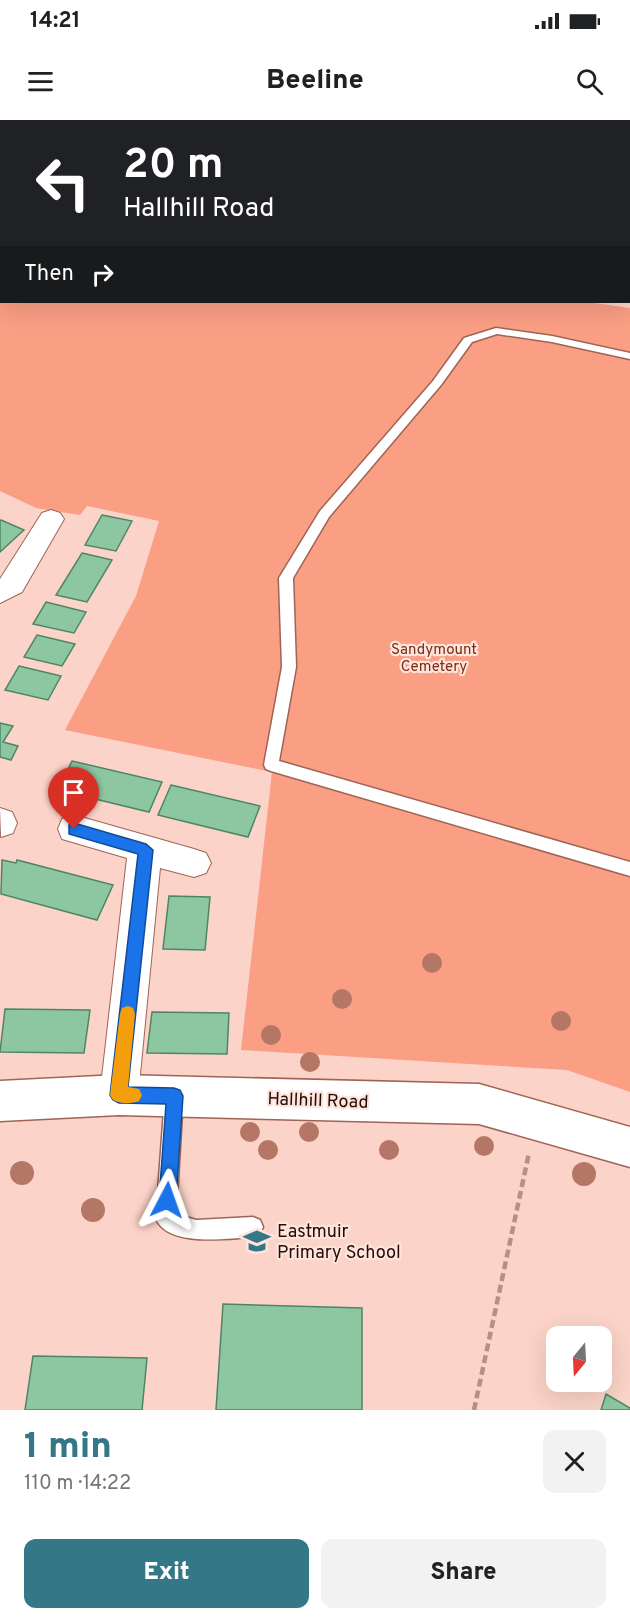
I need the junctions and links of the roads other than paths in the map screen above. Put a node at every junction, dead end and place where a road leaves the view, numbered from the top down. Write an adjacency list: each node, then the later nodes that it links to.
1 (630, 356): 7 (lane)
2 (51, 519): 3 (street)
3 (0, 593)
4 (74, 829): 5 (street)
5 (146, 850): 6 (street); 8 (street)
6 (194, 863)
7 (630, 869)
8 (119, 1095): 9 (street, Hallhill Road); 10 (street, Hallhill Road)
9 (174, 1096): 11 (street, Hallhill Road); 12 (lane)
10 (0, 1101)
11 (630, 1147)
12 (253, 1227)

